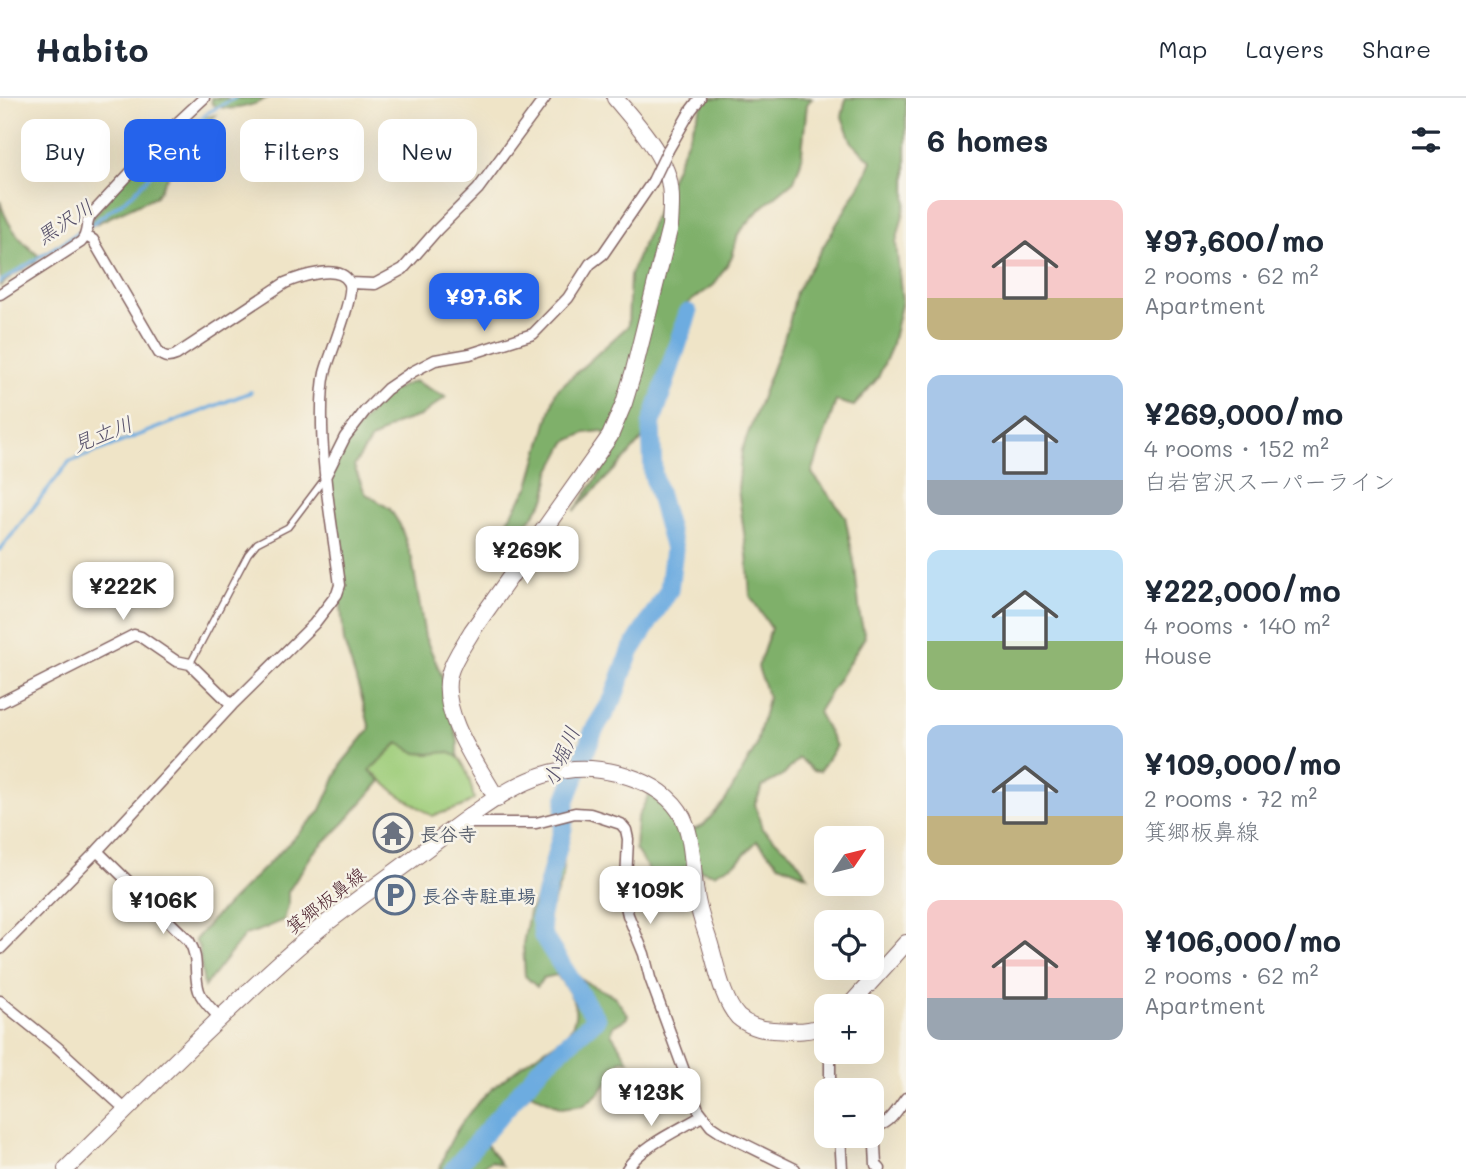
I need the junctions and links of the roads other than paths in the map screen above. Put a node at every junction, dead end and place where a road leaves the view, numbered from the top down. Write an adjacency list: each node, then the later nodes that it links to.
1 (204, 98): 5 (street)
2 (545, 98): 6 (street)
3 (615, 98): 12 (main road)
4 (700, 98): 8 (street, bridge)
5 (86, 236): 6 (street); 7 (street)
6 (350, 283): 8 (street)
7 (0, 294)
8 (326, 477): 9 (lane); 11 (street)
9 (190, 664): 10 (street); 11 (street)
10 (0, 703)
11 (232, 705): 14 (street)
12 (497, 799): 13 (main road, 箕郷板鼻線); 20 (main road, 箕郷板鼻線)
13 (461, 823): 19 (main road, 箕郷板鼻線); 23 (street)
14 (97, 851): 16 (street); 19 (street)
15 (906, 943): 17 (main road)
16 (0, 949)
17 (860, 994)
18 (0, 1001): 22 (street)
19 (220, 1018): 22 (main road, 箕郷板鼻線)
20 (814, 1028)
21 (906, 1098): 24 (street)
22 (126, 1110): 27 (main road, 箕郷板鼻線)
23 (702, 1116): 28 (street); 29 (street)
24 (884, 1124)
25 (841, 1148): 30 (street)
26 (875, 1148): 31 (street)
27 (66, 1169)
28 (627, 1169)
29 (795, 1169)
30 (842, 1169)
31 (880, 1169)

